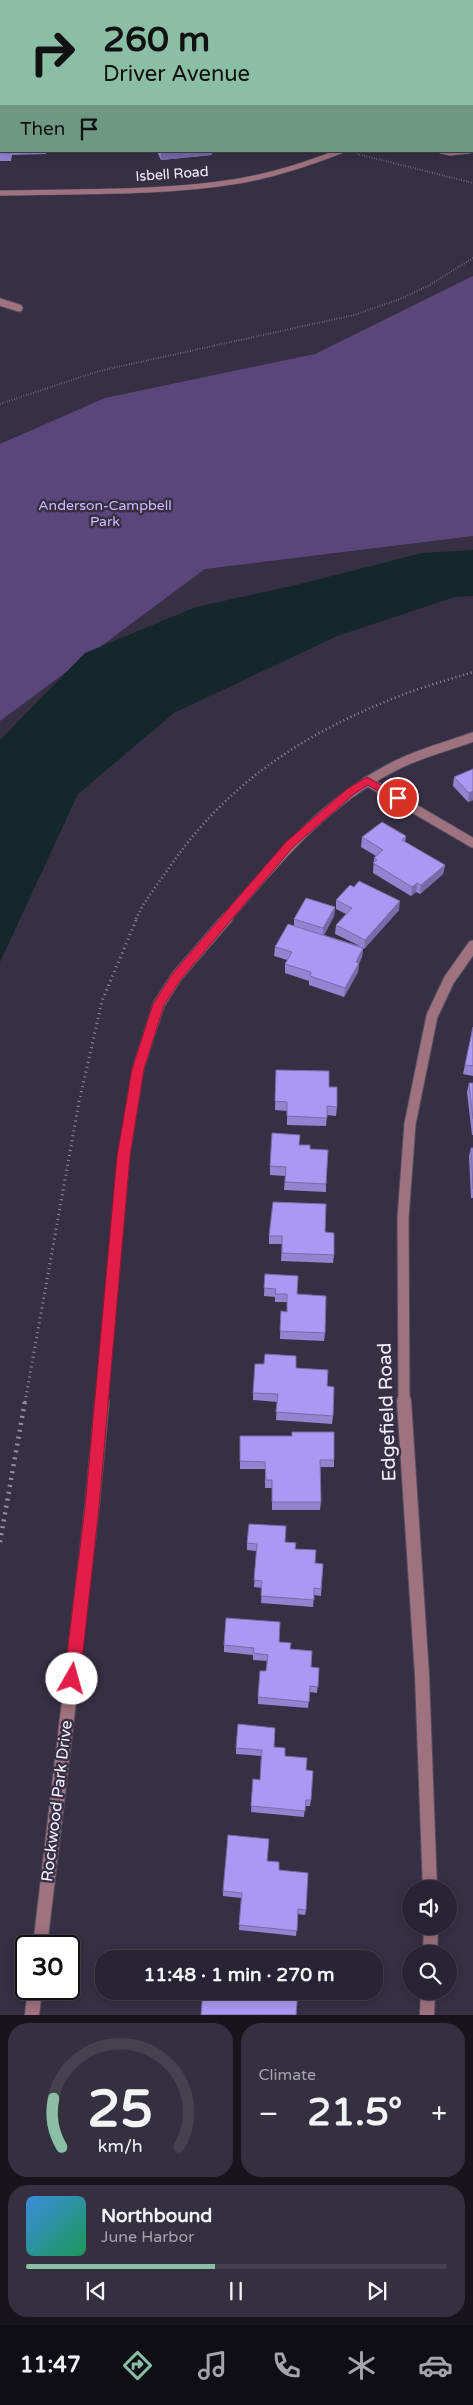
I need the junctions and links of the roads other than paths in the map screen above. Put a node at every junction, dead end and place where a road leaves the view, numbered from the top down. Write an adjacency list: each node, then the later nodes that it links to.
1 (338, 152): 4 (street, Isbell Road)
2 (446, 152): 3 (street)
3 (460, 152)
4 (0, 193)
5 (0, 302): 6 (street)
6 (19, 308)
7 (473, 737): 8 (street, Rockwood Park Drive)
8 (367, 781): 9 (street); 12 (street, Rockwood Park Drive)
9 (473, 843)
10 (473, 946): 11 (street, Edgefield Road)
11 (430, 1880)
12 (41, 1935)
13 (34, 2000): 15 (street)
14 (428, 2000): 16 (street)
15 (32, 2015)
16 (428, 2015)

